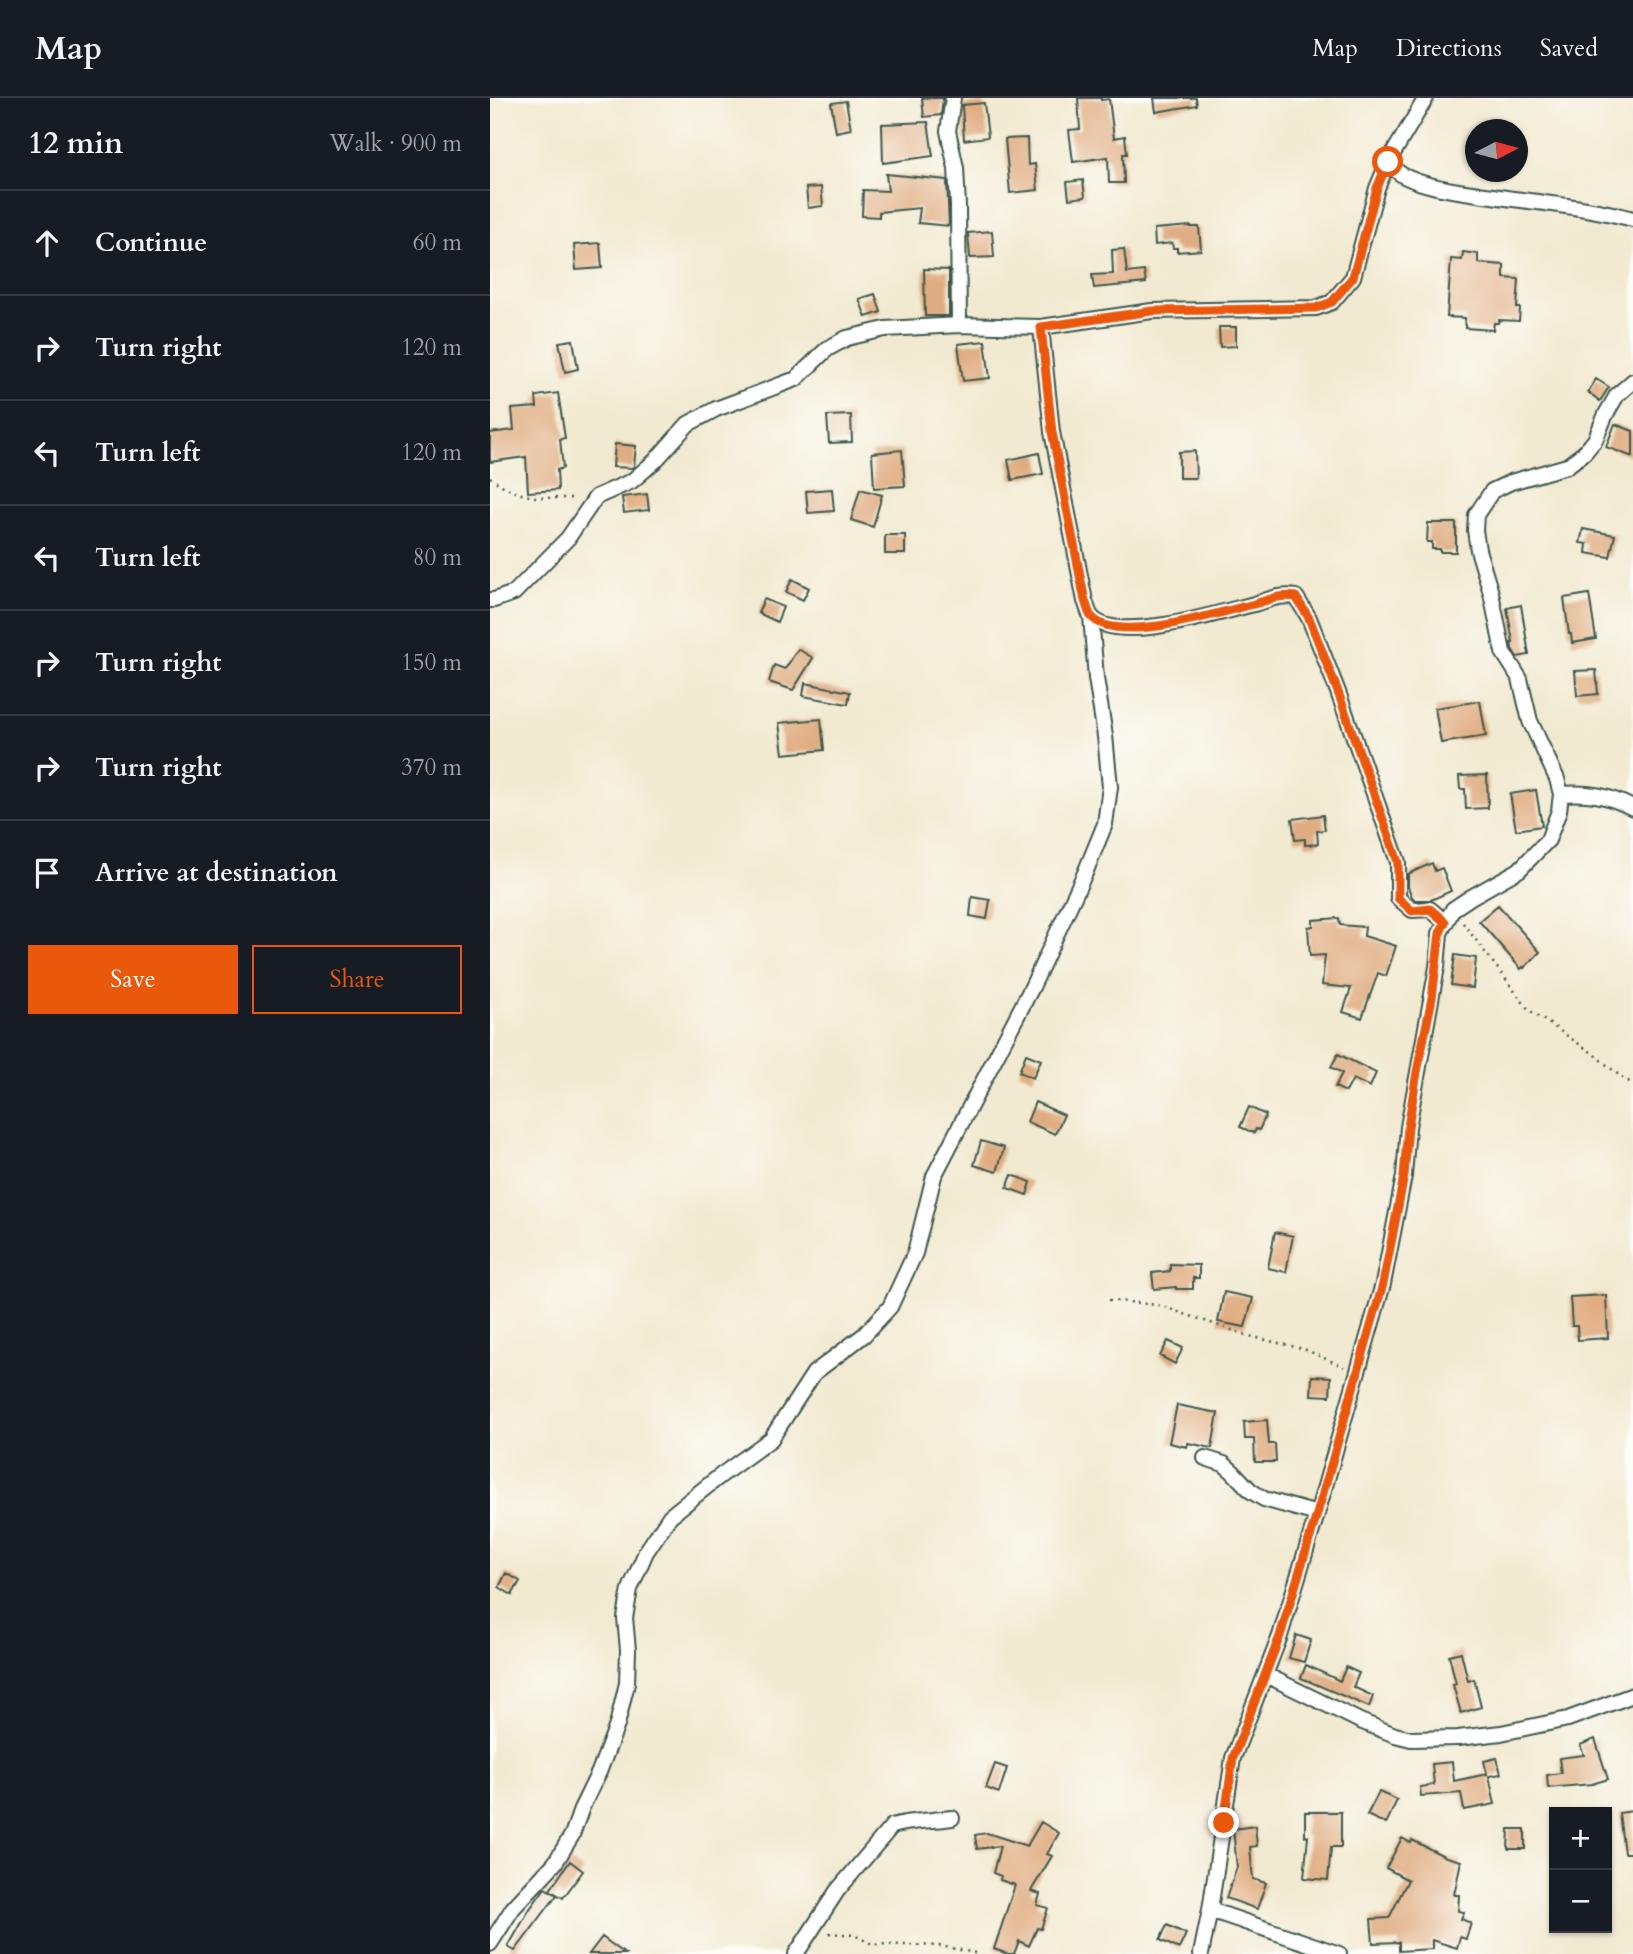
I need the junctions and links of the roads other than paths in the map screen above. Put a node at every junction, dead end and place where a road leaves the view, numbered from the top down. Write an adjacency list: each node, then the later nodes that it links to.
1 (953, 98): 5 (street)
2 (1426, 98): 3 (street)
3 (1388, 162): 4 (street); 6 (street)
4 (1633, 219)
5 (959, 325): 6 (street); 8 (street)
6 (1041, 327): 9 (street)
7 (1633, 381): 10 (street)
8 (490, 600)
9 (1091, 616): 12 (street); 19 (street)
10 (1561, 794): 11 (street); 12 (street)
11 (1633, 808)
12 (1449, 915): 14 (street)
13 (1205, 1458): 14 (street)
14 (1317, 1514): 15 (street)
15 (1266, 1675): 16 (street); 18 (street)
16 (1633, 1695)
17 (952, 1818): 20 (street)
18 (1210, 1910): 21 (street); 22 (street)
19 (490, 1944)
20 (796, 1954)
21 (1201, 1954)
22 (1339, 1954)

